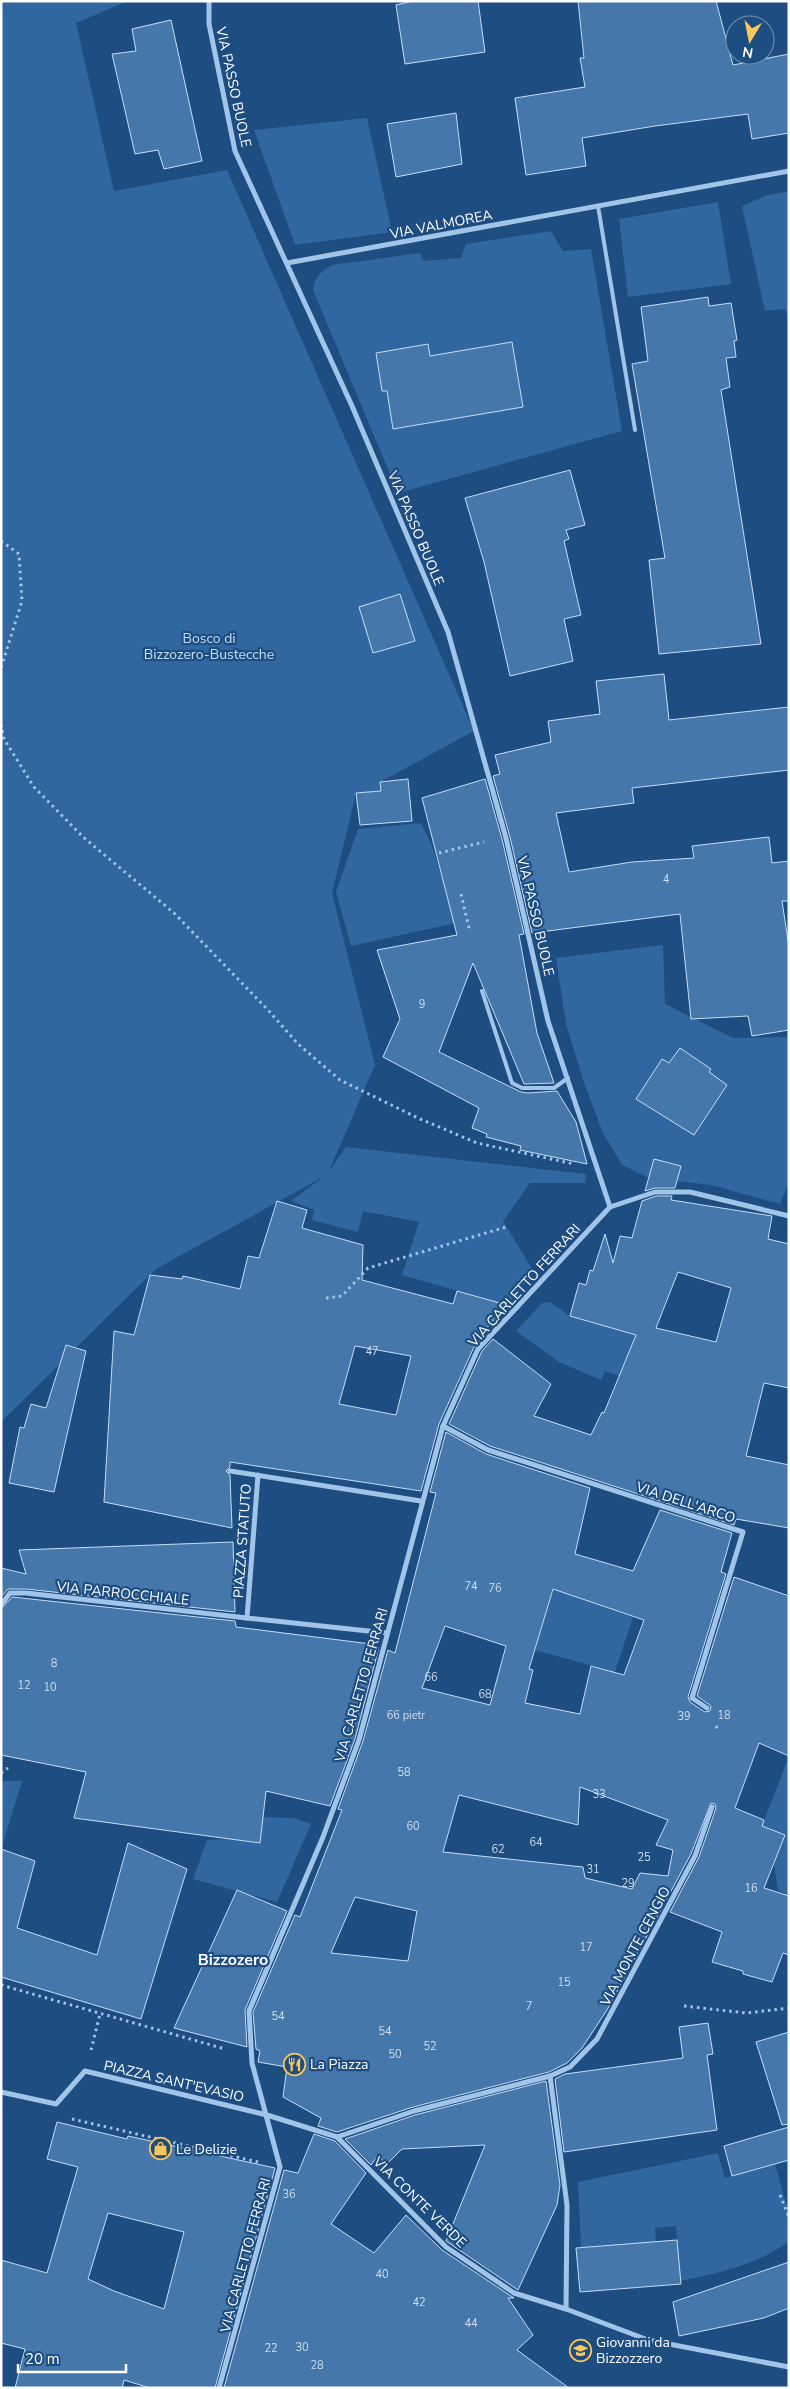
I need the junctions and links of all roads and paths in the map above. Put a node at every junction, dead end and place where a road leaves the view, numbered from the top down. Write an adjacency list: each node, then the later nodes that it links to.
1 (209, 1): 4 (street, VIA PASSO BUOLE)
2 (789, 171): 3 (street, VIA VALMOREA)
3 (598, 206): 4 (street, VIA VALMOREA); 5 (lane)
4 (288, 264): 14 (street, VIA PASSO BUOLE)
5 (636, 430)
6 (1, 541): 7 (path)
7 (1, 668)
8 (1, 724): 15 (path)
9 (486, 842): 10 (path)
10 (439, 853)
11 (461, 894): 12 (path)
12 (470, 932)
13 (482, 991): 14 (lane)
14 (568, 1078): 15 (street, VIA PASSO BUOLE)
15 (599, 1170): 16 (street, VIA PASSO BUOLE)
16 (610, 1206): 17 (street); 20 (street, VIA CARLETTO FERRARI)
17 (789, 1216)
18 (506, 1227): 19 (path)
19 (326, 1298)
20 (443, 1426): 23 (street, VIA CARLETTO FERRARI); 27 (street, VIA DELL'ARCO)
21 (230, 1471): 22 (street, PIAZZA STATUTO)
22 (258, 1475): 23 (street, PIAZZA STATUTO); 25 (street, PIAZZA STATUTO)
23 (421, 1501): 26 (street, VIA CARLETTO FERRARI)
24 (1, 1605): 25 (street, VIA PARROCCHIALE)
25 (247, 1618): 26 (street, PIAZZA STATUTO)
26 (387, 1634): 40 (street, VIA CARLETTO FERRARI)
27 (707, 1708)
28 (8, 1768): 29 (path)
29 (1, 1773)
30 (712, 1807): 37 (street, VIA MONTE CENGIO)
31 (1, 1985): 34 (path)
32 (684, 2006): 33 (path)
33 (789, 2008)
34 (100, 2014): 35 (path); 36 (path)
35 (225, 2049)
36 (85, 2071): 38 (street, PIAZZA SANT'EVASIO); 40 (street, PIAZZA SANT'EVASIO)
37 (550, 2076): 41 (street, VIA MONTE CENGIO); 45 (street)
38 (1, 2092)
39 (74, 2112): 42 (path)
40 (267, 2115): 41 (street, VIA CONTE VERDE); 42 (street, VIA CARLETTO FERRARI)
41 (337, 2137): 45 (street, VIA CONTE VERDE)
42 (280, 2167): 47 (street, VIA CARLETTO FERRARI)
43 (780, 2195): 44 (path)
44 (789, 2217)
45 (566, 2309): 46 (street, VIA CONTE VERDE)
46 (789, 2366)
47 (220, 2388)

